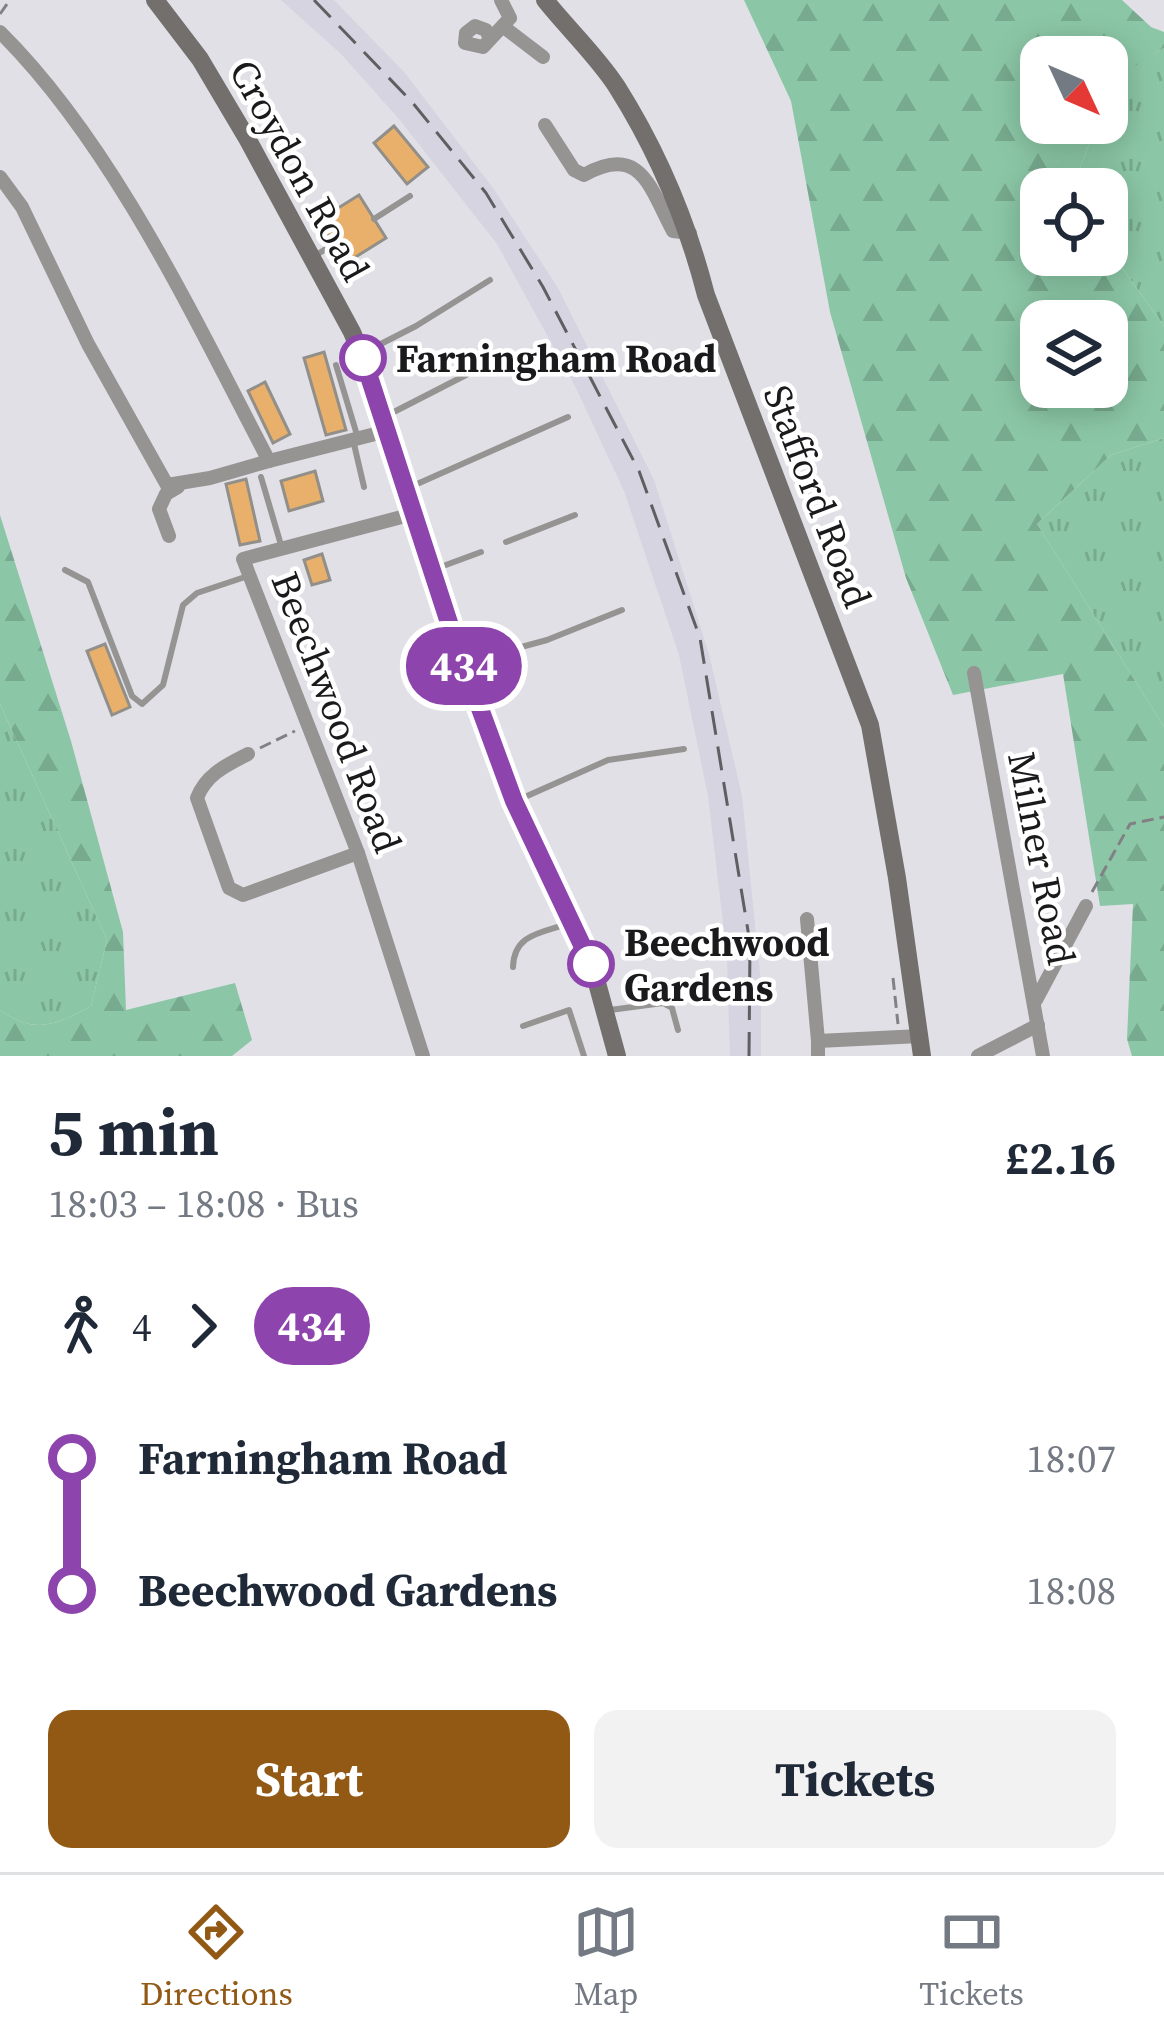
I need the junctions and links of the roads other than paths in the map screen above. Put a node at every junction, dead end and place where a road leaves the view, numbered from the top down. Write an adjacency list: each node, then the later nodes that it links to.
1 (155, 0): 14 (main road, Croydon Road)
2 (501, 0): 4 (street)
3 (545, 0): 12 (main road, Stafford Road)
4 (505, 28): 6 (street); 7 (street)
5 (0, 32): 22 (street)
6 (490, 39)
7 (543, 57)
8 (545, 125): 12 (street)
9 (0, 177): 24 (street)
10 (410, 196): 11 (lane)
11 (374, 219)
12 (690, 233): 52 (main road, Stafford Road)
13 (334, 244): 14 (lane)
14 (313, 256): 16 (main road, Croydon Road)
15 (490, 280): 16 (lane)
16 (361, 353): 20 (main road, Croydon Road)
17 (336, 365): 21 (lane)
18 (466, 375): 20 (lane)
19 (568, 417): 26 (lane)
20 (385, 424): 21 (street); 26 (main road, Croydon Road)
21 (355, 439): 22 (street); 25 (lane)
22 (269, 461): 24 (street)
23 (261, 476): 31 (lane)
24 (182, 485): 29 (street)
25 (364, 487)
26 (405, 490): 27 (main road, Croydon Road)
27 (413, 514): 31 (street, Beechwood Road); 34 (main road, Croydon Road)
28 (575, 515): 30 (lane)
29 (169, 536)
30 (506, 542)
31 (282, 549): 35 (street, Beechwood Road)
32 (482, 552): 34 (lane)
33 (65, 570): 35 (lane)
34 (431, 570): 37 (main road, Croydon Road)
35 (249, 576): 42 (street, Beechwood Road)
36 (622, 610): 37 (lane)
37 (464, 664): 41 (main road, Croydon Road)
38 (974, 673): 47 (street, Milner Road)
39 (684, 749): 41 (lane)
40 (248, 754): 42 (street)
41 (514, 801): 45 (main road, Croydon Road)
42 (358, 853): 55 (street, Beechwood Road)
43 (1086, 906): 47 (street)
44 (807, 920): 53 (street)
45 (573, 922): 46 (lane); 48 (main road, Croydon Road)
46 (513, 967)
47 (1036, 1000): 49 (street, Milner Road)
48 (606, 1010): 51 (lane); 54 (main road, Croydon Road)
49 (1038, 1025): 57 (street); 58 (street, Milner Road)
50 (523, 1026): 56 (lane)
51 (678, 1030)
52 (921, 1046): 53 (street)
53 (818, 1048)
54 (611, 1054)
55 (423, 1056)
56 (584, 1056)
57 (978, 1056)
58 (1043, 1056)

